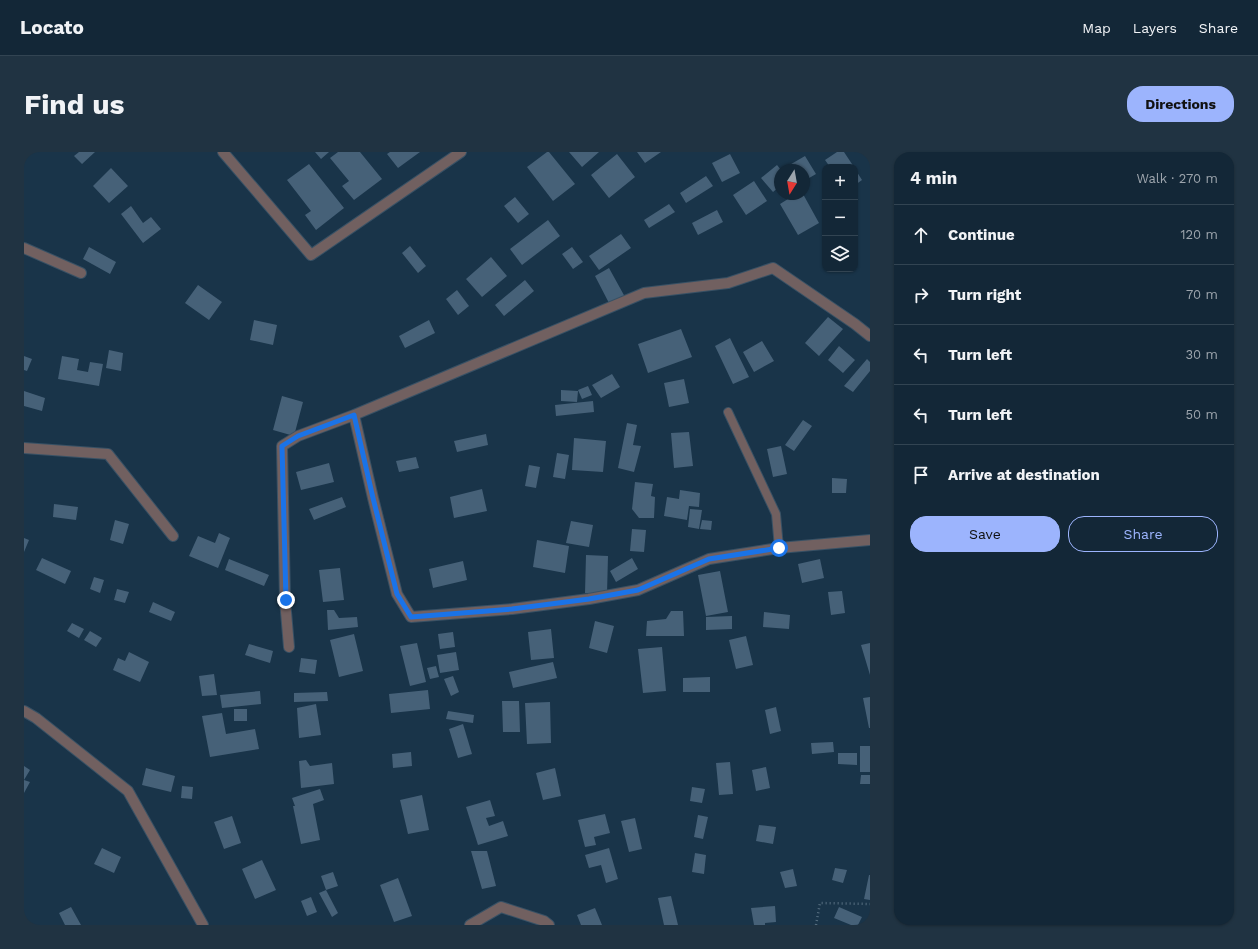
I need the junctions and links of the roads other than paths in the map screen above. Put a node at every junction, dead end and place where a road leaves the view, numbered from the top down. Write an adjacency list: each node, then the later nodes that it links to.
1 (223, 152): 2 (street)
2 (461, 152)
3 (24, 248): 4 (street)
4 (81, 272)
5 (870, 336): 7 (street)
6 (728, 412): 11 (lane)
7 (354, 415): 11 (street); 12 (street)
8 (24, 448): 9 (street)
9 (173, 536)
10 (870, 540): 11 (street)
11 (779, 548)
12 (289, 647)
13 (24, 711): 14 (street)
14 (203, 925)
15 (470, 925): 16 (street)
16 (549, 925)

